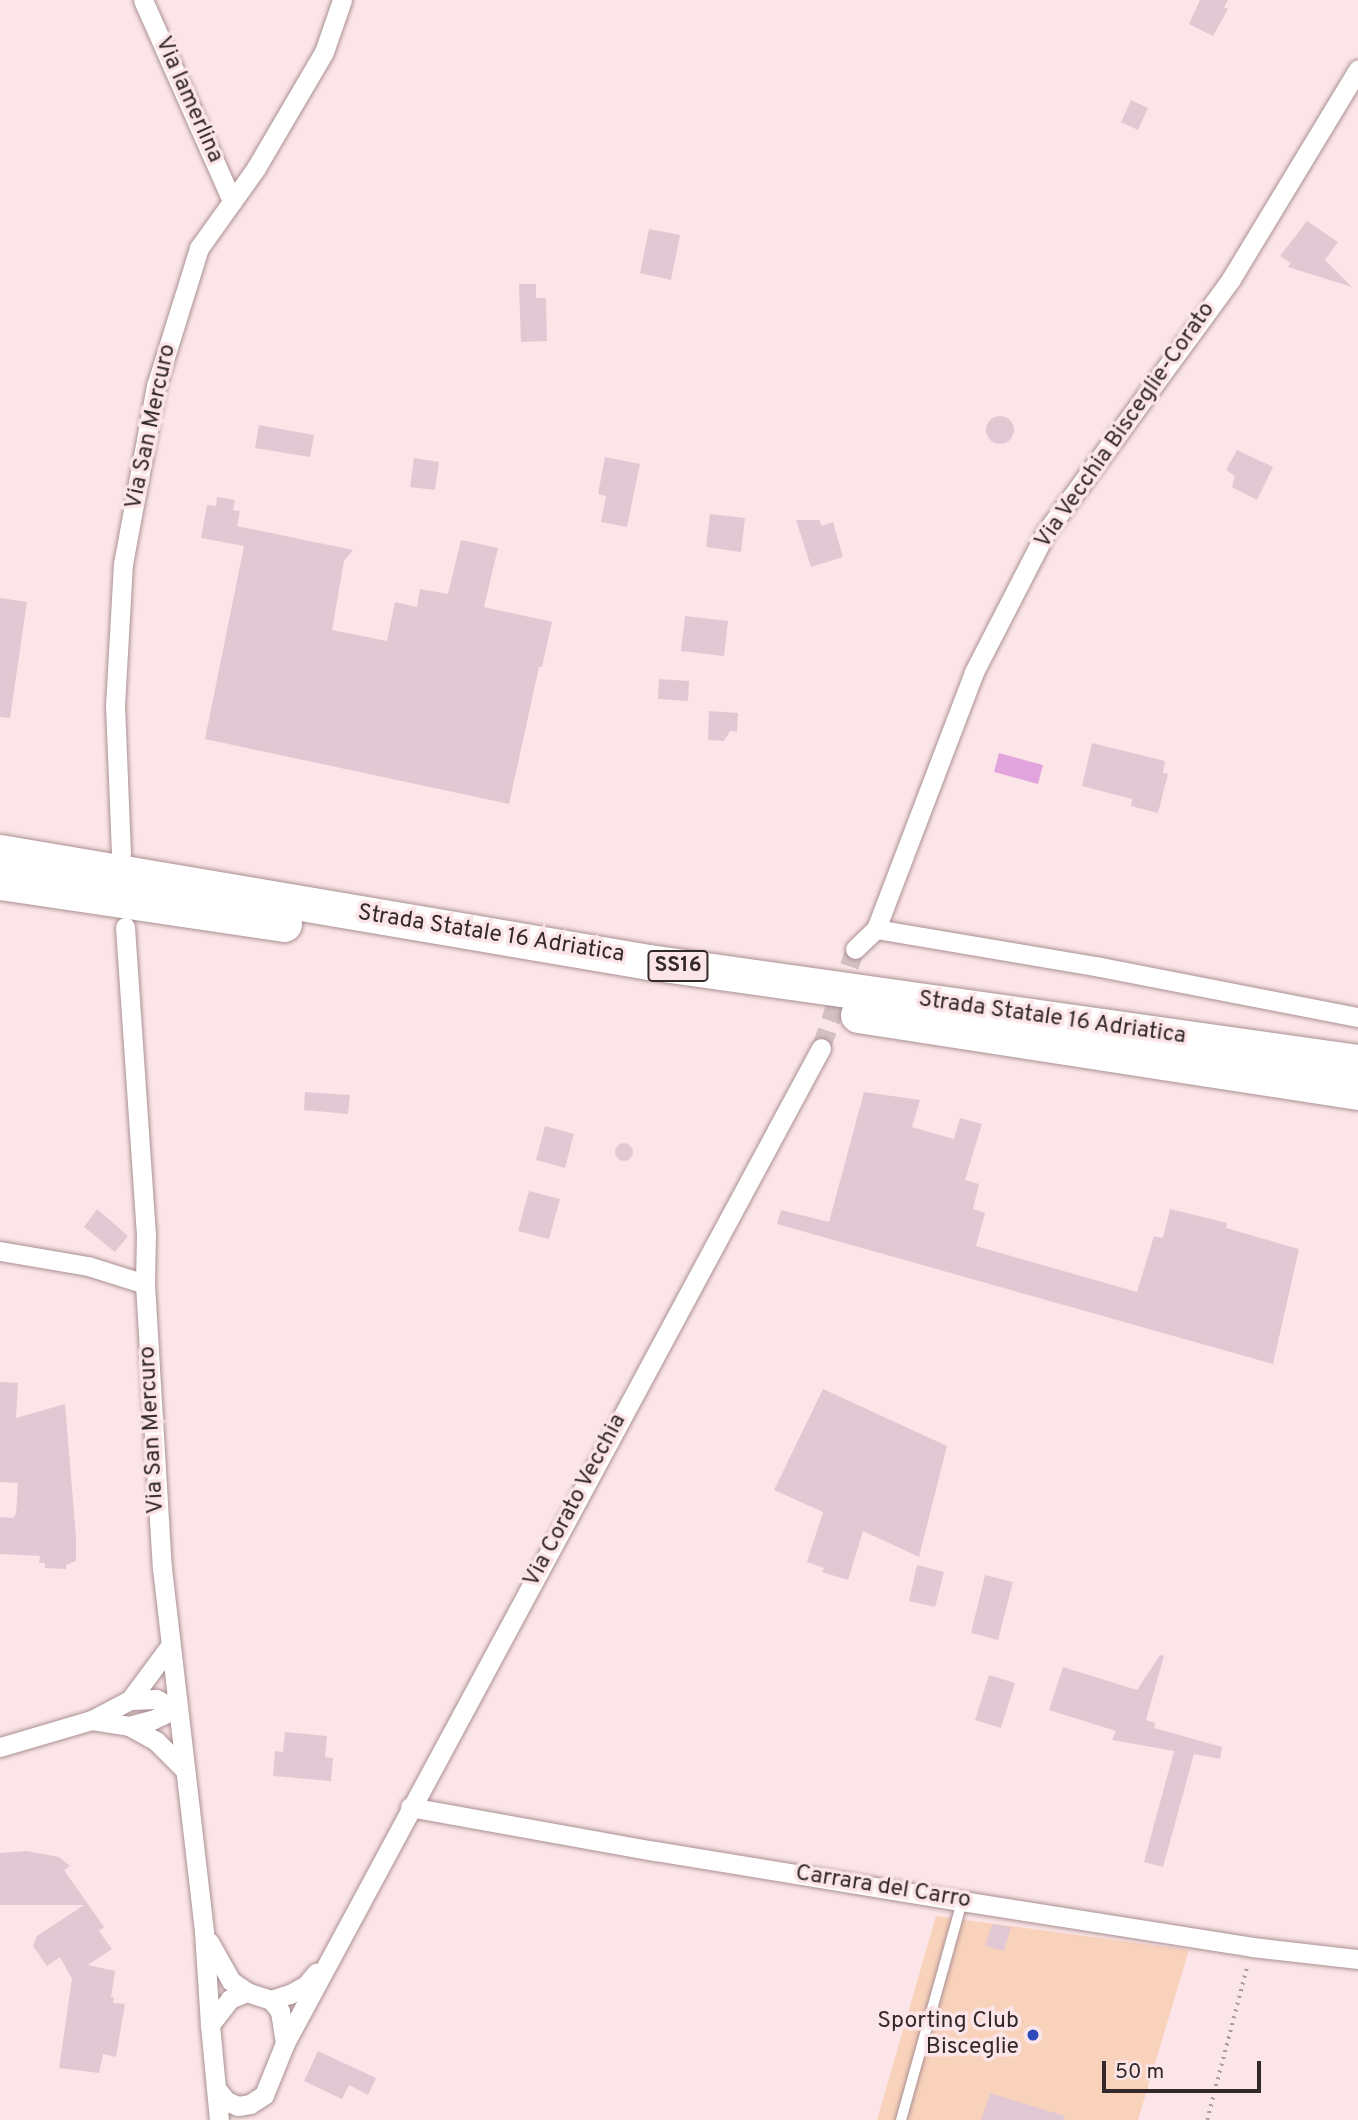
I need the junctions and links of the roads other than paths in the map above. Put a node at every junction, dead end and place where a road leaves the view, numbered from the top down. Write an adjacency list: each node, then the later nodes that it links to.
1 (143, 0): 4 (street, Via lamerlina)
2 (342, 0): 4 (street, Via San Mercuro)
3 (1358, 69): 9 (street, Via Vecchia Bisceglie-Corato)
4 (232, 201): 6 (street, Via San Mercuro)
5 (0, 852): 13 (highway, Strada Statale 16 Adriatica / SS16)
6 (121, 855)
7 (0, 882): 14 (highway, Strada Statale 16 Adriatica / SS16)
8 (125, 927): 16 (street, Via San Mercuro)
9 (876, 929): 10 (street, Via Vecchia Bisceglie-Corato); 11 (street)
10 (855, 949)
11 (1358, 1017)
12 (821, 1048): 24 (street, Via Corato Vecchia)
13 (1358, 1062)
14 (1358, 1093)
15 (0, 1251): 16 (street)
16 (145, 1284): 17 (street, Via San Mercuro)
17 (170, 1646): 18 (street); 19 (street, Via San Mercuro)
18 (130, 1700): 19 (street); 20 (street)
19 (176, 1709): 21 (street); 23 (street, Via San Mercuro)
20 (92, 1720): 21 (street); 22 (street)
21 (129, 1726): 23 (street)
22 (0, 1747)
23 (184, 1769): 26 (street, Via San Mercuro)
24 (410, 1807): 25 (street, Carrara del Carro); 27 (street, Via Corato Vecchia)
25 (962, 1901): 28 (street, Carrara del Carro); 37 (lane)
26 (204, 1932): 29 (street); 31 (street, Via San Mercuro)
27 (333, 1954): 30 (street, Via Corato Vecchia); 32 (street, Via Corato Vecchia)
28 (1358, 1959)
29 (247, 1992): 30 (street); 31 (street)
30 (271, 2000): 32 (street)
31 (210, 2025): 33 (street)
32 (285, 2043): 34 (street, Via Corato Vecchia)
33 (216, 2088): 34 (street); 35 (street)
34 (264, 2095): 36 (street, Via Corato Vecchia)
35 (219, 2120)
36 (255, 2120)
37 (901, 2120)

